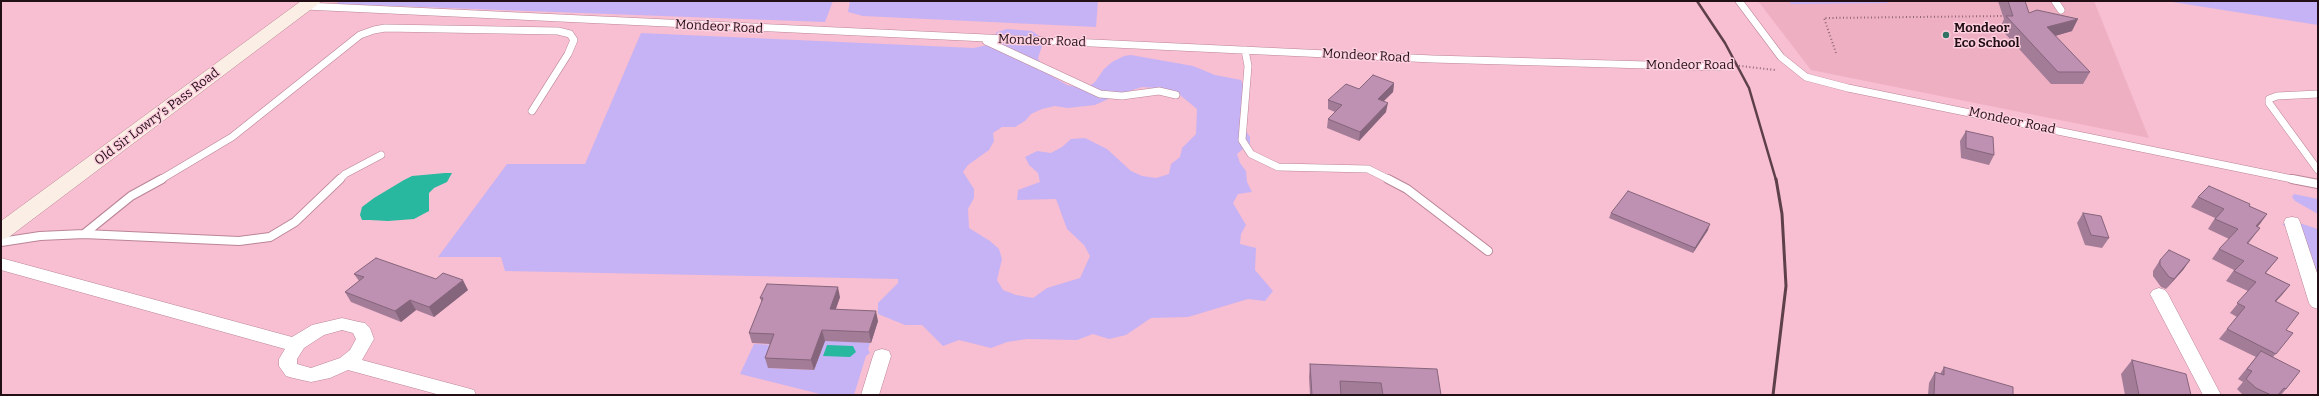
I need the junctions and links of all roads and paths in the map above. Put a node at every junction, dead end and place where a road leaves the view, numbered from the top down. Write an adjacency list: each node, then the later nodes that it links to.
1 (1739, 1): 16 (lane, Mondeor Road)
2 (2055, 1): 4 (lane)
3 (309, 4): 6 (lane, Mondeor Road); 18 (main road, Old Sir Lowry's Pass Road)
4 (2061, 10)
5 (2010, 16): 8 (path)
6 (982, 39): 7 (lane, Mondeor Road); 12 (lane)
7 (1245, 50): 9 (lane, Mondeor Road); 21 (lane)
8 (1836, 52)
9 (1719, 67): 10 (path, Mondeor Road)
10 (1779, 71)
11 (2318, 94): 15 (lane)
12 (1176, 95)
13 (532, 111): 19 (lane)
14 (382, 155): 19 (lane)
15 (2318, 170)
16 (2318, 184)
17 (2292, 222): 24 (street)
18 (1, 232)
19 (84, 234): 20 (lane)
20 (1, 242)
21 (1488, 251)
22 (1, 264): 25 (street)
23 (2159, 294): 30 (street)
24 (2318, 303)
25 (296, 345): 27 (street); 27 (street)
26 (882, 356): 29 (street)
27 (347, 363): 28 (street)
28 (467, 395)
29 (870, 395)
30 (2212, 395)

